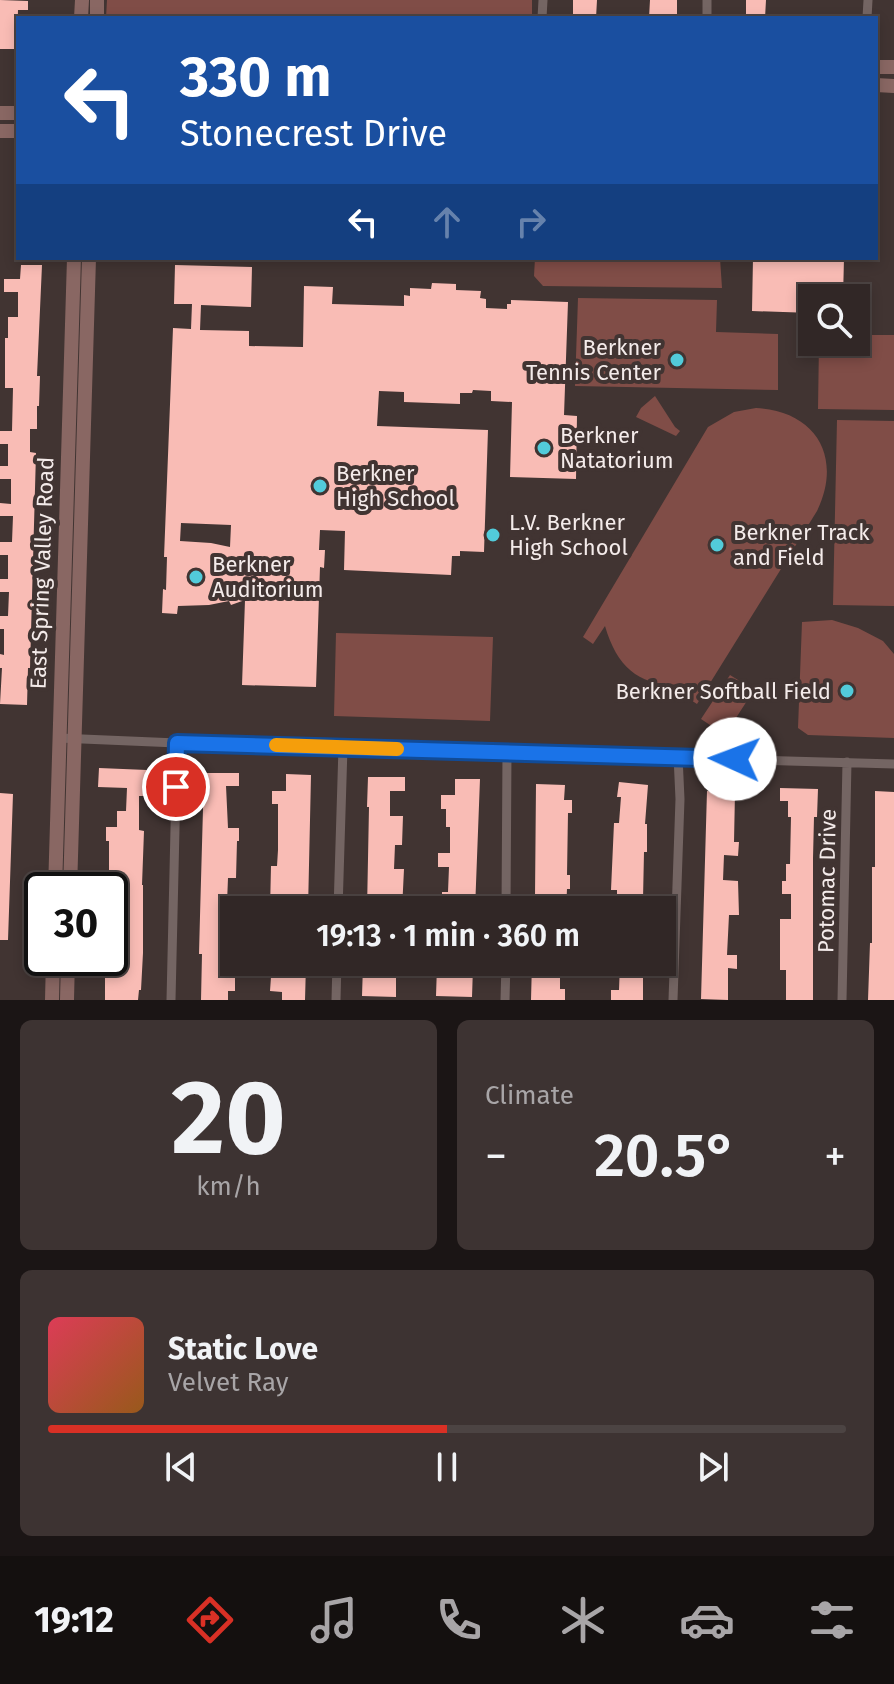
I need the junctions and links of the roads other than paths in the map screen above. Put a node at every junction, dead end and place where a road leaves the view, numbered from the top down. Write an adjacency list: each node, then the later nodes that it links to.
1 (74, 260): 3 (street, East Spring Valley Road)
2 (89, 260): 4 (street, East Spring Valley Road)
3 (59, 738): 4 (street); 11 (street, East Spring Valley Road)
4 (76, 738): 5 (street); 12 (street, East Spring Valley Road)
5 (177, 743): 6 (street); 21 (street)
6 (343, 747): 7 (street); 13 (street)
7 (507, 752): 8 (street); 14 (street)
8 (678, 756): 9 (street); 24 (street)
9 (847, 762): 10 (street); 25 (street, Potomac Drive)
10 (894, 764)
11 (55, 872)
12 (71, 872)
13 (338, 896)
14 (506, 896)
15 (53, 976): 19 (street)
16 (68, 976): 20 (street)
17 (337, 976): 22 (street)
18 (506, 976): 23 (street)
19 (52, 1000)
20 (67, 1000)
21 (171, 1000)
22 (336, 1000)
23 (505, 1000)
24 (673, 1000)
25 (842, 1000)

